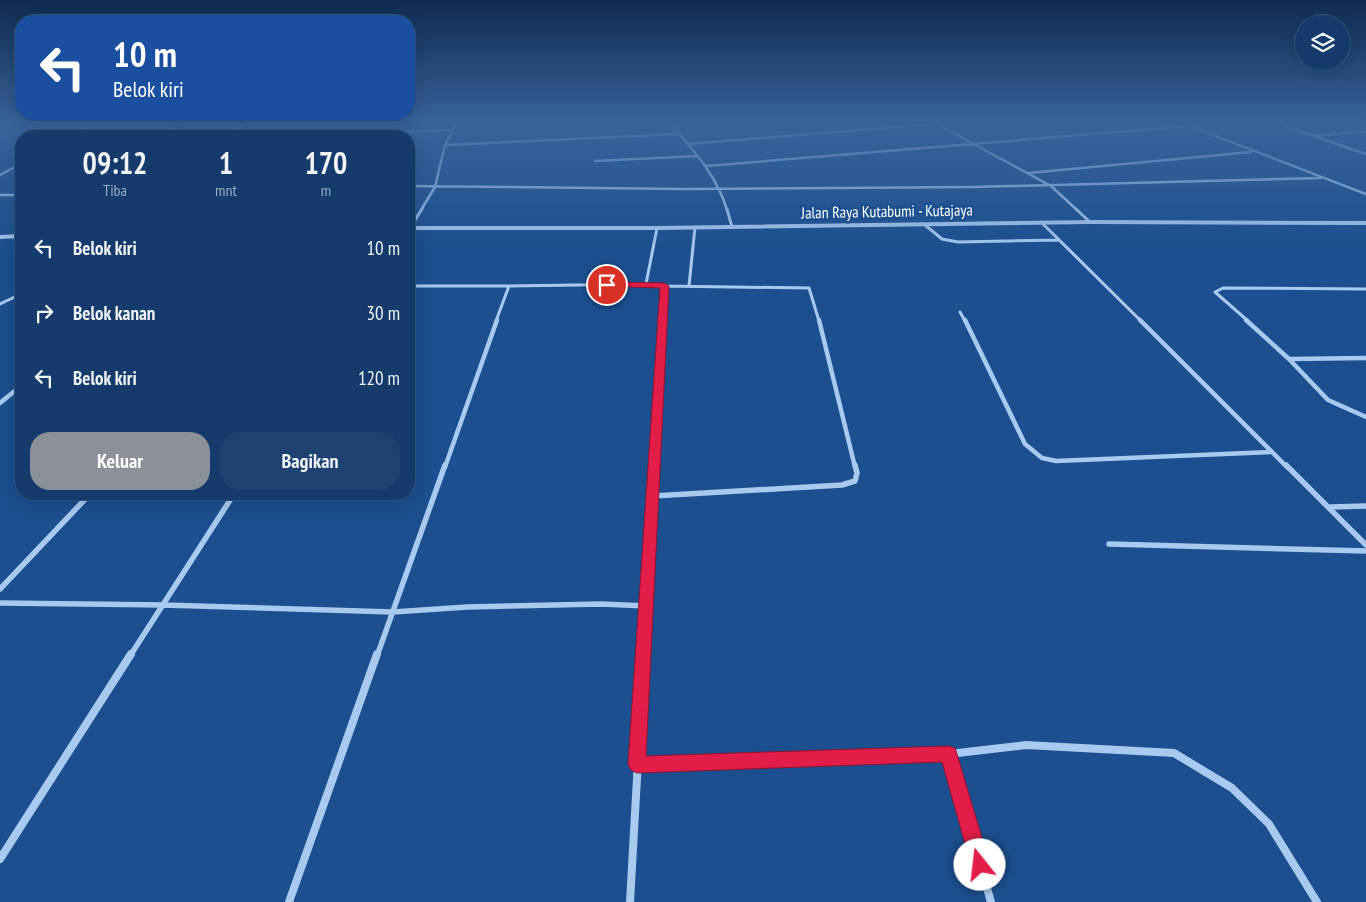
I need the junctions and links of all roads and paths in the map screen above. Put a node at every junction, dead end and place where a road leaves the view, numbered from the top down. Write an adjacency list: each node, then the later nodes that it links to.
1 (440, 166): 12 (street)
2 (706, 166): 13 (street)
3 (1015, 166): 7 (street)
4 (1102, 166): 7 (street)
5 (1289, 166): 9 (street)
6 (15, 167): 8 (street)
7 (1029, 173): 11 (street)
8 (0, 176)
9 (1321, 178): 11 (street); 14 (street)
10 (415, 186): 12 (street)
11 (1051, 186): 13 (street); 19 (street)
12 (435, 187): 13 (street); 17 (street)
13 (722, 189): 23 (street)
14 (1366, 194)
15 (0, 195): 16 (street)
16 (15, 195)
17 (415, 219)
18 (1041, 222): 19 (street, Jalan Raya Kutabumi - Kutajaya); 21 (street, Jalan Raya Kutabumi - Kutajaya); 28 (street)
19 (1090, 222): 20 (street, Jalan Raya Kutabumi - Kutajaya)
20 (1366, 223)
21 (925, 225): 23 (street, Jalan Raya Kutabumi - Kutajaya); 28 (street)
22 (695, 227): 23 (street, Jalan Raya Kutabumi - Kutajaya); 25 (street, Jalan Raya Kutabumi - Kutajaya); 33 (street)
23 (732, 227)
24 (415, 228): 25 (street, Jalan Raya Kutabumi - Kutajaya)
25 (657, 228): 29 (street)
26 (15, 236): 27 (street)
27 (0, 237)
28 (1059, 240): 43 (street)
29 (646, 284): 31 (street); 32 (street)
30 (415, 286): 31 (street)
31 (509, 286): 56 (street)
32 (664, 286): 33 (street); 44 (street)
33 (689, 286): 44 (street)
34 (1366, 289): 39 (street)
35 (15, 297): 36 (street)
36 (0, 304)
37 (960, 312): 43 (street)
38 (1366, 358): 39 (street)
39 (1289, 359): 42 (street)
40 (15, 391): 41 (street)
41 (0, 403)
42 (1366, 417)
43 (1272, 452): 48 (street)
44 (653, 496): 55 (street)
45 (84, 500): 52 (street)
46 (230, 500): 54 (street)
47 (1366, 506): 48 (street)
48 (1330, 507): 50 (street)
49 (1109, 544): 51 (street)
50 (1366, 545)
51 (1366, 551)
52 (0, 589)
53 (0, 603): 54 (street)
54 (164, 605): 56 (street); 59 (street)
55 (647, 606): 56 (street); 58 (street)
56 (393, 612): 60 (street)
57 (948, 754): 58 (street); 62 (street); 63 (street)
58 (637, 764): 61 (street)
59 (0, 859)
60 (289, 902)
61 (630, 902)
62 (991, 902)
63 (1317, 902)

